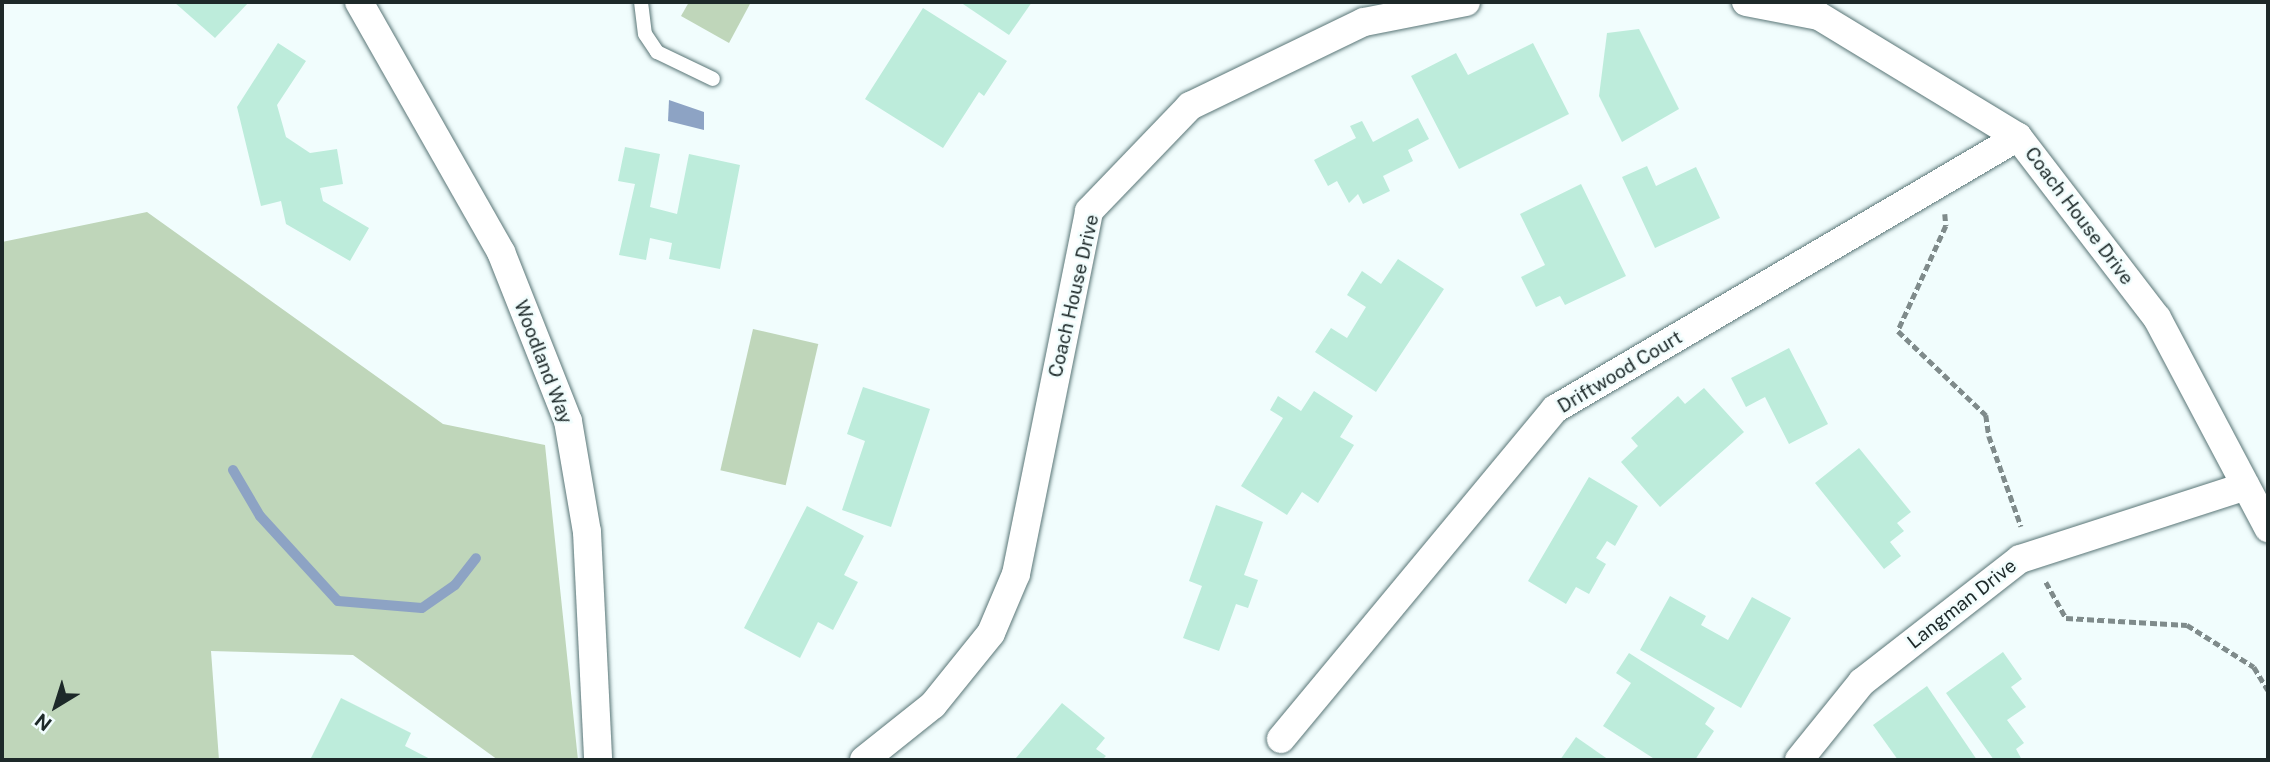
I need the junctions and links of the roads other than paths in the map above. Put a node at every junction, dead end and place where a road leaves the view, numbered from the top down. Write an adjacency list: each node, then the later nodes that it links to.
1 (359, 2): 11 (street, Woodland Way)
2 (641, 2): 5 (lane)
3 (1466, 2): 12 (street, Coach House Drive)
4 (1746, 2): 6 (street, Coach House Drive)
5 (713, 79)
6 (2018, 137): 7 (street, Coach House Drive); 9 (street, Driftwood Court)
7 (2246, 486): 8 (street, Coach House Drive); 10 (street, Langman Drive)
8 (2268, 528)
9 (1281, 739)
10 (1802, 759)
11 (598, 760)
12 (864, 760)

